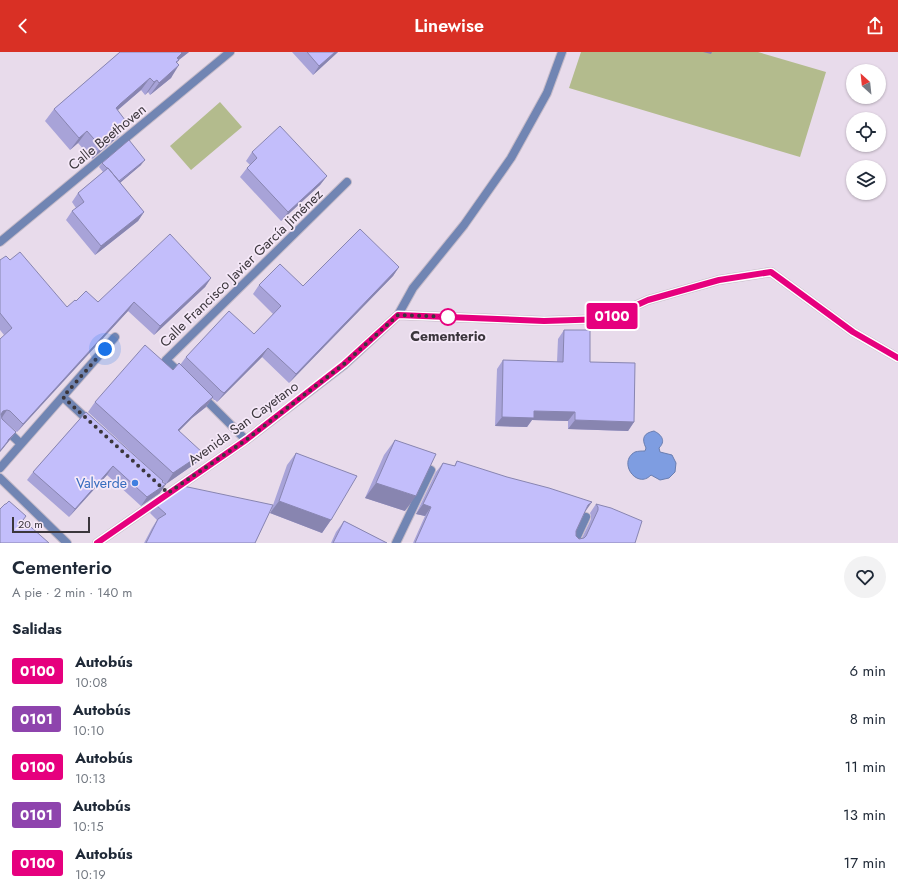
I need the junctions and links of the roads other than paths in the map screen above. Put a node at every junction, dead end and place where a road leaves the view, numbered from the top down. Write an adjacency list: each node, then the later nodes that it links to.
1 (230, 52): 4 (street, Calle Beethoven)
2 (562, 52): 5 (street, Avenida San Cayetano)
3 (347, 182): 8 (street, Calle Francisco Javier García Jiménez)
4 (0, 242)
5 (398, 315): 7 (street); 13 (street, Avenida San Cayetano)
6 (116, 337): 10 (street)
7 (898, 358)
8 (187, 381)
9 (198, 392): 13 (street)
10 (63, 397): 12 (street); 14 (street)
11 (0, 424): 14 (street)
12 (98, 429)
13 (246, 440): 20 (street, Avenida San Cayetano)
14 (21, 444): 15 (street)
15 (0, 468)
16 (431, 470): 21 (street)
17 (0, 478): 19 (street)
18 (586, 517): 22 (street)
19 (66, 543)
20 (97, 543)
21 (396, 543)
22 (574, 543)

